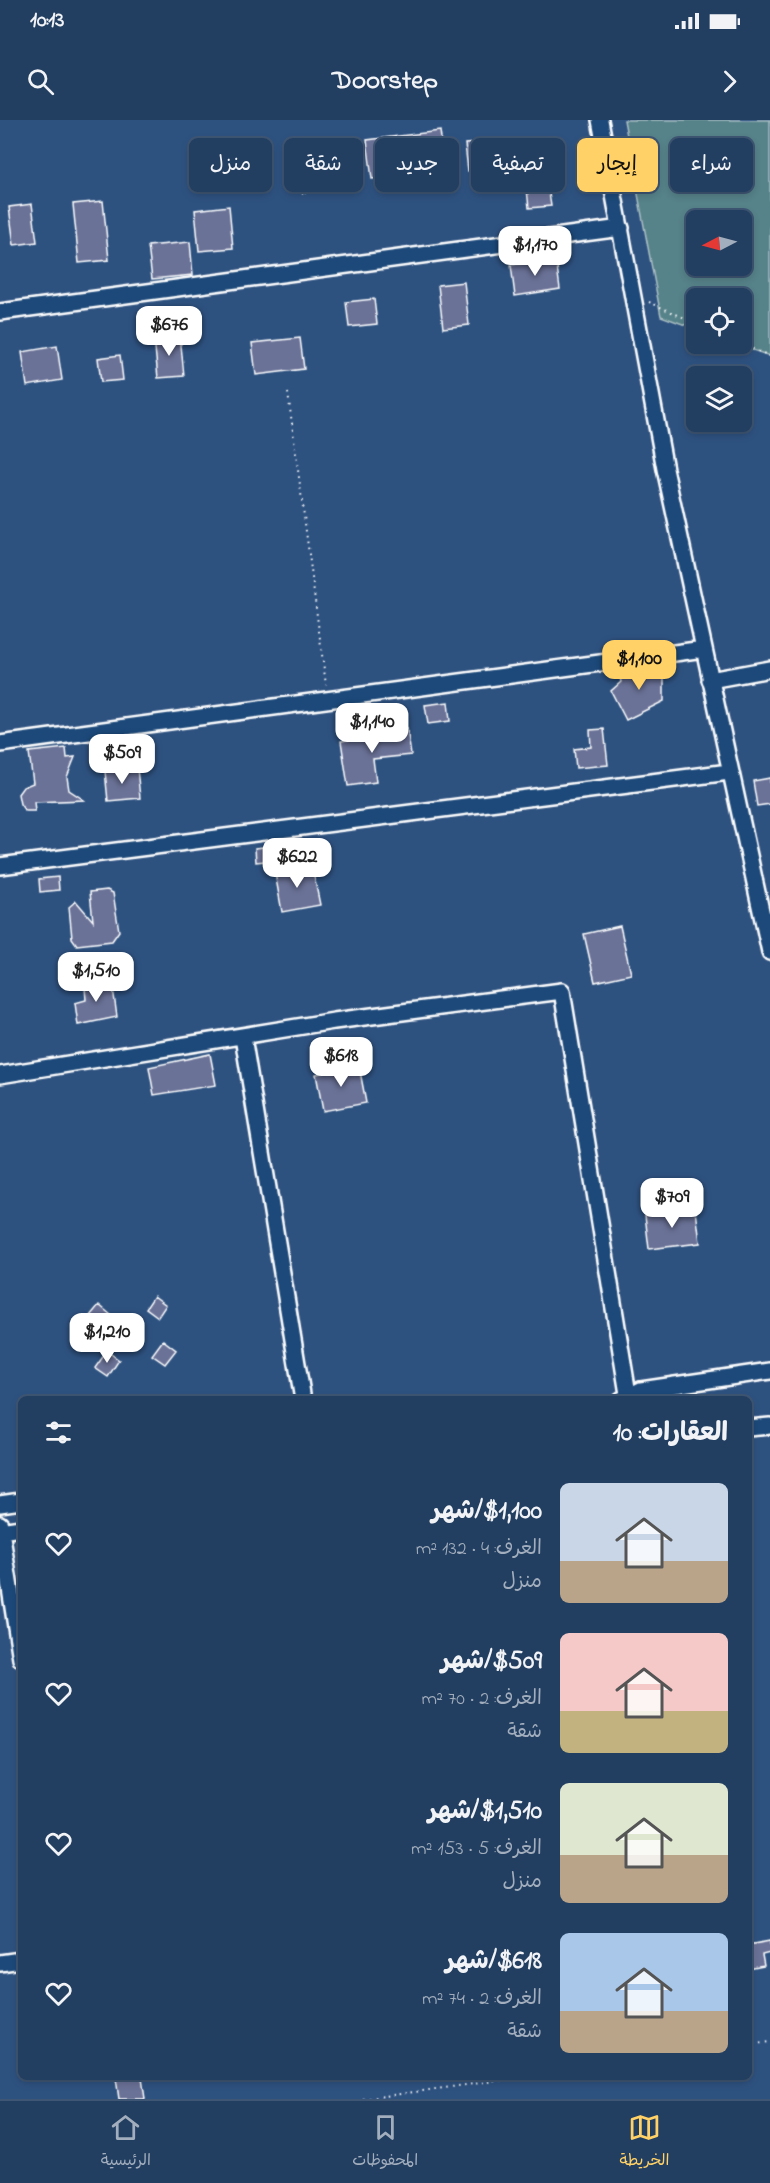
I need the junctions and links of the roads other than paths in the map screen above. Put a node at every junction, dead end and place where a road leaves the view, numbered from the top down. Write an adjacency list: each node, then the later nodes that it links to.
1 (600, 120): 2 (street)
2 (621, 228): 3 (street); 4 (street)
3 (0, 312)
4 (704, 649): 6 (street); 7 (street)
5 (770, 669): 6 (street)
6 (710, 680): 8 (street)
7 (0, 744)
8 (729, 772): 9 (street); 10 (street)
9 (0, 866)
10 (770, 952)
11 (243, 1037): 12 (street); 14 (street); 15 (street)
12 (0, 1075)
13 (770, 1371): 16 (street)
14 (302, 1396)
15 (626, 1396)
16 (630, 1396)
17 (770, 1426): 18 (street)
18 (752, 1428)
19 (18, 1501): 20 (street)
20 (0, 1504)
21 (0, 1524): 23 (street)
22 (18, 1528): 23 (street)
23 (0, 1531): 24 (street)
24 (18, 1641)
25 (18, 1960): 26 (street)
26 (0, 1963)

